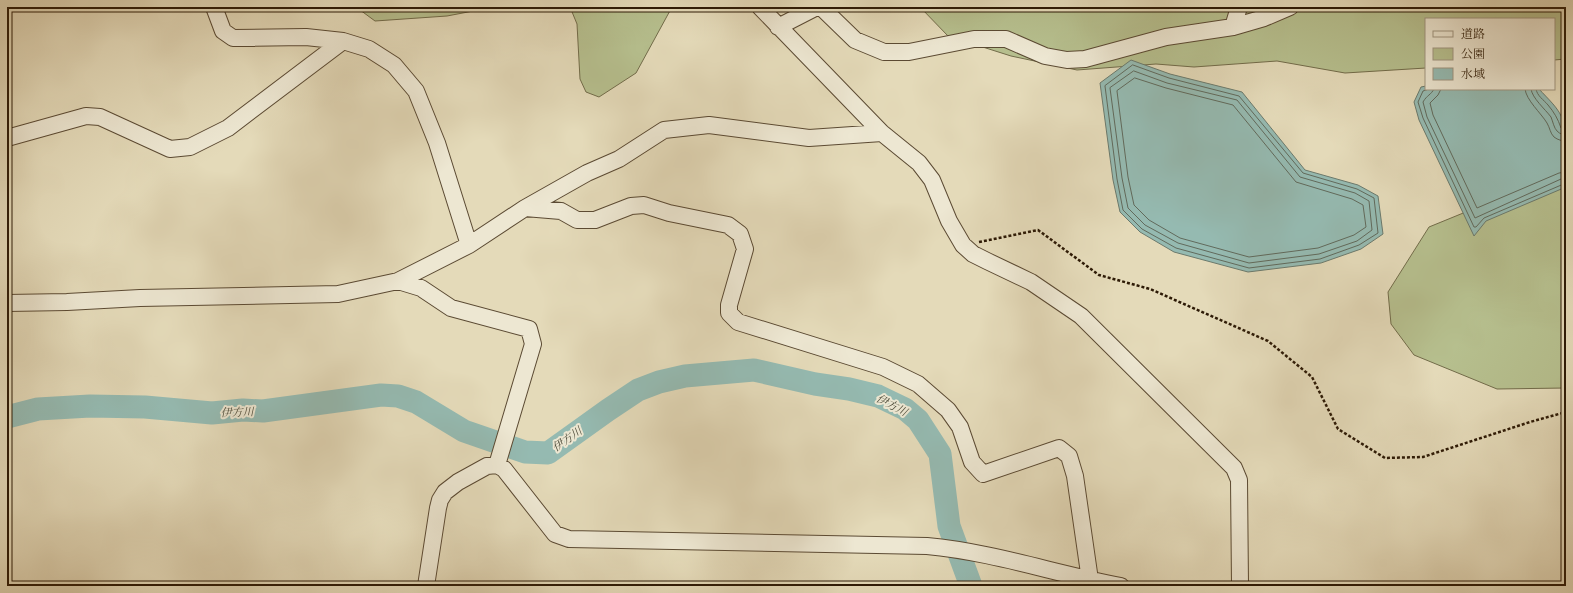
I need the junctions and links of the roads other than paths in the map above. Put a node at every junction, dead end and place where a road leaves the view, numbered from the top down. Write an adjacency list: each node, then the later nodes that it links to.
1 (214, 7): 9 (street)
2 (760, 7): 7 (street)
3 (817, 7): 7 (street)
4 (821, 7): 8 (street)
5 (1239, 7): 8 (street)
6 (1290, 7): 8 (street)
7 (778, 27): 10 (street)
8 (1233, 27)
9 (343, 41): 11 (street); 13 (street)
10 (882, 133): 12 (street); 20 (street)
11 (7, 138)
12 (524, 208): 13 (street); 17 (street)
13 (469, 245): 14 (street)
14 (398, 282): 15 (street); 16 (street)
15 (7, 303)
16 (497, 465): 17 (street); 18 (street)
17 (1090, 580): 19 (street)
18 (426, 586)
19 (1121, 586)
20 (1240, 586)

